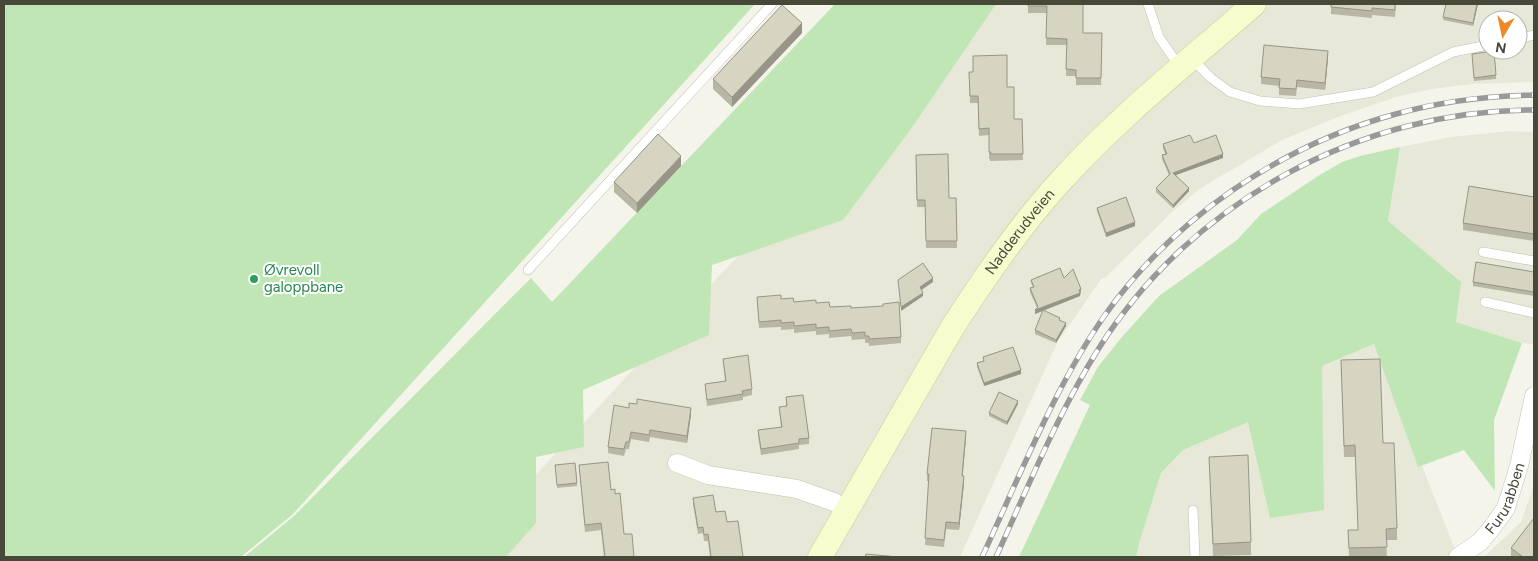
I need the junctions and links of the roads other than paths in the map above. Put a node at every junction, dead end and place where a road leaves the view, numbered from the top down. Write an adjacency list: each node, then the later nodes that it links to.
1 (772, 4): 8 (lane)
2 (1148, 4): 5 (lane)
3 (1254, 4): 5 (main road, Nadderudveien)
4 (1478, 47): 5 (lane)
5 (1186, 63): 13 (main road, Nadderudveien)
6 (1483, 252): 7 (lane)
7 (1534, 261)
8 (528, 270)
9 (1485, 302): 10 (lane)
10 (1534, 314)
11 (1534, 396): 17 (street, Fururabben)
12 (677, 463): 13 (street)
13 (848, 510): 15 (main road, Nadderudveien)
14 (1193, 510): 16 (lane)
15 (820, 557)
16 (1195, 557)
17 (1458, 557)

